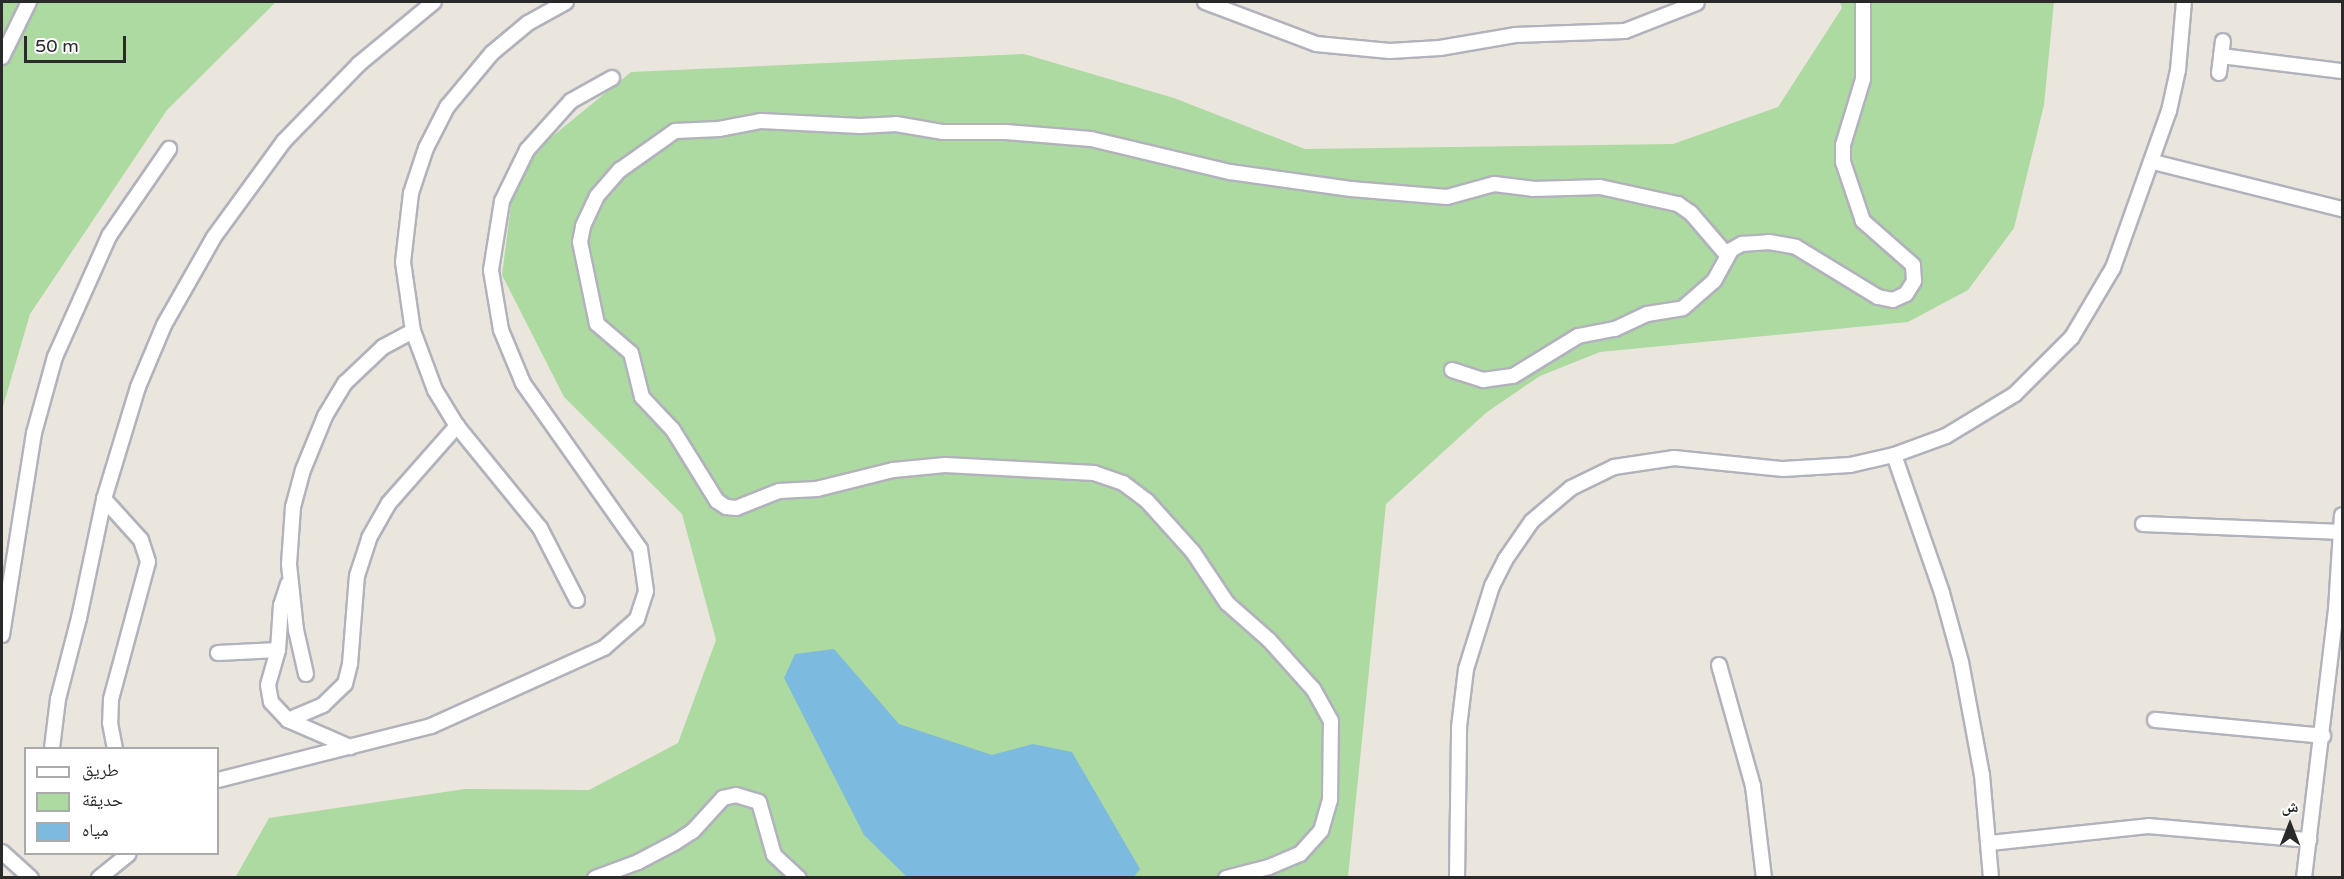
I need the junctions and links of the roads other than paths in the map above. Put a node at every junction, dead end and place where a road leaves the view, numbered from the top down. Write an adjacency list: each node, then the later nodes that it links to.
1 (29, 2): 9 (street)
2 (434, 2): 22 (street)
3 (566, 2): 18 (street)
4 (1205, 2): 7 (street)
5 (1863, 2): 17 (street)
6 (2184, 2): 15 (street)
7 (1697, 3)
8 (2223, 41): 10 (street)
9 (2, 57)
10 (2221, 57): 11 (street); 12 (street)
11 (2343, 71)
12 (2219, 73)
13 (612, 78): 38 (street)
14 (169, 149): 28 (street)
15 (2153, 162): 16 (street); 21 (street)
16 (2343, 209)
17 (1727, 255): 19 (street); 48 (street)
18 (413, 331): 20 (street); 26 (street)
19 (1452, 370)
20 (457, 426): 27 (street); 33 (street)
21 (1894, 455): 41 (street); 49 (street)
22 (104, 499): 36 (street); 37 (street)
23 (2343, 515): 25 (street)
24 (2143, 524): 25 (street)
25 (2342, 532): 35 (street)
26 (290, 579): 29 (street); 32 (street)
27 (577, 600)
28 (2, 635)
29 (279, 650): 30 (street); 33 (street)
30 (218, 653)
31 (1719, 665): 50 (street)
32 (306, 674)
33 (288, 720): 38 (street)
34 (2155, 720): 35 (street)
35 (2323, 735): 40 (street)
36 (52, 747)
37 (115, 747)
38 (350, 747): 39 (street)
39 (219, 781)
40 (2309, 840): 41 (street); 52 (street)
41 (1990, 843): 51 (street)
42 (2, 852): 44 (street)
43 (128, 855): 45 (street)
44 (31, 878)
45 (99, 878)
46 (595, 878): 47 (street)
47 (800, 878)
48 (1226, 878)
49 (1457, 878)
50 (1764, 878)
51 (1991, 878)
52 (2304, 878)

